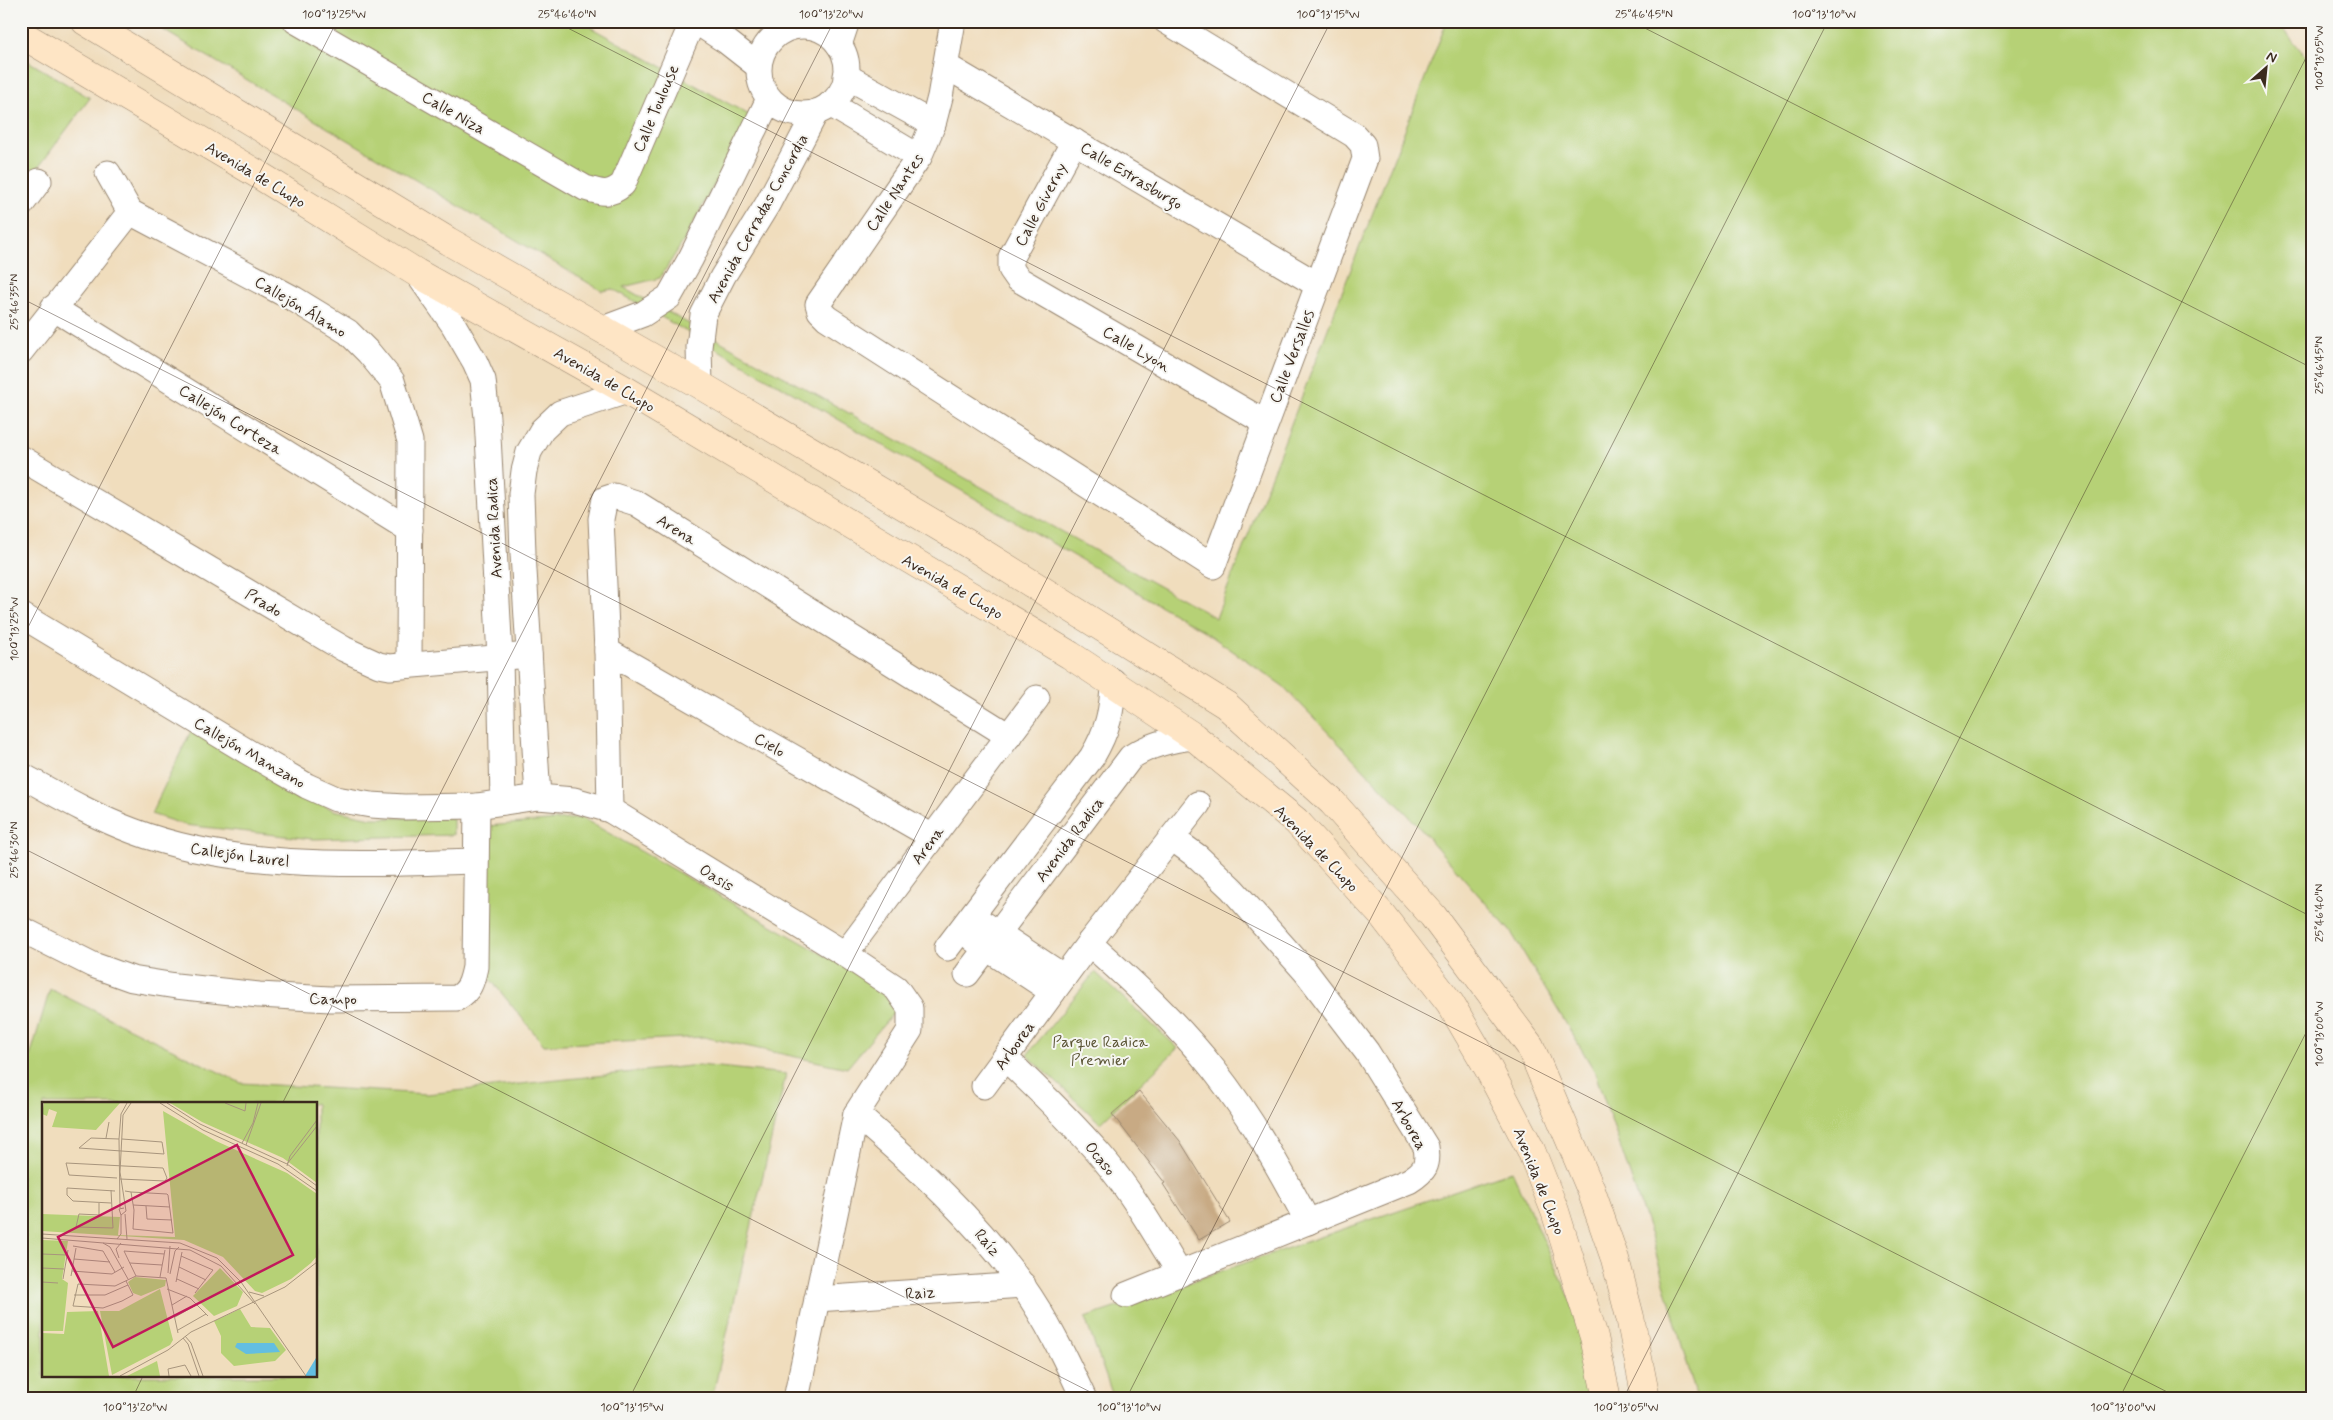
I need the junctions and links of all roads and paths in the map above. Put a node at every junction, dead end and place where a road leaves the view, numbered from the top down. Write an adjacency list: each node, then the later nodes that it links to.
1 (85, 21): 16 (street)
2 (296, 21): 22 (street, Calle Niza)
3 (694, 21): 10 (street); 22 (street, Calle Toulouse)
4 (847, 21): 9 (street)
5 (953, 21): 11 (street, Calle Nantes)
6 (1166, 21): 27 (street, Calle Versalles)
7 (783, 26): 9 (street); 10 (street)
8 (21, 34): 20 (street, Avenida de Chopo)
9 (839, 45): 12 (street)
10 (758, 66): 13 (street)
11 (946, 66): 15 (street, Calle Nantes); 17 (street, Calle Estrasburgo)
12 (846, 76): 14 (street); 15 (street)
13 (769, 99): 14 (street); 28 (street)
14 (823, 108): 18 (street); 30 (street, Avenida Cerradas Concordia)
15 (933, 124): 18 (street, Calle Nantes)
16 (280, 138): 20 (street); 31 (street)
17 (1074, 141): 25 (street, Calle Giverny); 27 (street, Calle Estrasburgo)
18 (919, 157): 39 (street, Calle Nantes)
19 (108, 173): 24 (street)
20 (259, 175): 26 (street, Avenida de Chopo)
21 (39, 181): 23 (street)
22 (615, 192)
23 (21, 204)
24 (130, 212): 29 (street); 37 (street, Callejón Álamo)
25 (1011, 269): 35 (street, Calle Lyon)
26 (417, 273): 34 (street, Avenida de Chopo); 44 (street, Avenida Radica)
27 (1318, 285): 35 (street, Calle Versalles)
28 (669, 297): 30 (street); 31 (street)
29 (53, 308): 32 (street); 37 (street, Callejón Corteza)
30 (703, 315): 33 (street, Avenida Cerradas Concordia)
31 (603, 329): 33 (street)
32 (21, 351)
33 (700, 385): 38 (street)
34 (627, 391): 40 (street, Avenida de Chopo); 43 (street, Avenida Radica)
35 (1266, 423): 39 (street, Calle Versalles)
36 (21, 458): 45 (street, Prado)
37 (410, 530): 45 (street, Callejón Álamo)
38 (970, 546): 40 (street); 76 (street)
39 (1212, 566)
40 (948, 582): 46 (street, Avenida de Chopo)
41 (21, 615): 54 (street, Callejón Manzano)
42 (607, 651): 48 (street, Arena); 55 (street, Arena); 56 (street, Cielo)
43 (529, 655): 44 (street, Prado); 51 (street, Avenida Radica)
44 (500, 657): 45 (street, Prado); 52 (street, Avenida Radica)
45 (410, 665)
46 (1113, 681): 49 (street, Avenida de Chopo); 60 (street, Avenida Radica)
47 (1037, 698): 48 (street, Arena)
48 (1009, 736): 56 (street, Arena)
49 (1194, 737): 60 (street, Avenida Radica); 75 (street, Avenida de Chopo)
50 (21, 774): 58 (street, Callejón Laurel)
51 (538, 797): 52 (street, Oasis); 55 (street, Oasis)
52 (503, 802): 54 (street, Callejón Manzano)
53 (1198, 804): 57 (street, Arborea)
54 (477, 806): 58 (street, Campo)
55 (610, 810): 62 (street, Oasis)
56 (933, 837): 62 (street, Arena)
57 (1172, 838): 61 (street, Arborea); 68 (street, Arborea)
58 (475, 861): 59 (street, Campo)
59 (21, 929)
60 (993, 940): 63 (street, Avenida Radica); 64 (street)
61 (1089, 943): 64 (street, Arborea); 68 (street)
62 (845, 954): 67 (street, Oasis)
63 (967, 974)
64 (1059, 984): 65 (street, Arborea)
65 (1004, 1058): 66 (street, Arborea); 69 (street, Ocaso)
66 (984, 1086)
67 (856, 1114): 70 (street, Raíz); 72 (street)
68 (1308, 1222): 69 (street, Arborea)
69 (1180, 1274): 71 (street, Arborea)
70 (1023, 1286): 72 (street, Raiz); 74 (street, Raíz)
71 (1126, 1295)
72 (817, 1299): 73 (street)
73 (796, 1399)
74 (1084, 1399)
75 (1607, 1399)
76 (1646, 1399)

